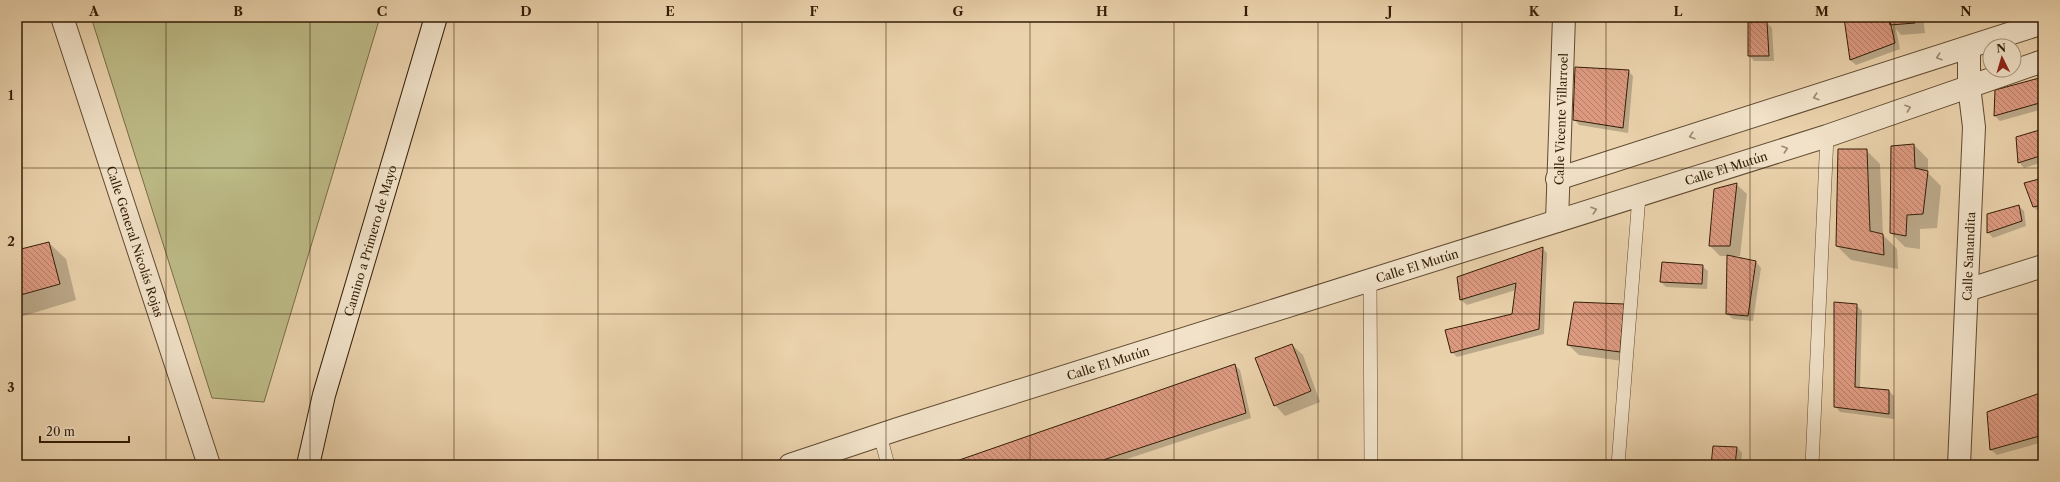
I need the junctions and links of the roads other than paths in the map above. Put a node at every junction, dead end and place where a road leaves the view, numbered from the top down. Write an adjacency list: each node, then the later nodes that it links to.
1 (62, 17): 16 (street, Calle General Nicolás Rojas)
2 (436, 17): 17 (street, Camino a Primero de Mayo)
3 (1564, 17): 9 (street, Calle Vicente Villarroel)
4 (2043, 23): 5 (street)
5 (1969, 48): 7 (street, Calle Sanandita); 9 (street, one-way to 9)
6 (2043, 61): 7 (street, Calle El Mutún)
7 (1969, 86): 8 (street, Calle El Mutún, one-way to 7); 14 (street, Calle Sanandita)
8 (1827, 136): 10 (street, Calle El Mutún, one-way to 8); 22 (lane)
9 (1557, 179): 11 (street, Calle Vicente Villarroel)
10 (1639, 196): 11 (street, Calle El Mutún, one-way to 10); 21 (lane)
11 (1557, 221): 13 (street, Calle El Mutún)
12 (2043, 266): 14 (street)
13 (1370, 280): 15 (street, Calle El Mutún); 20 (lane)
14 (1967, 290): 23 (street, Calle Sanandita)
15 (880, 435): 18 (street, Calle El Mutún); 19 (lane)
16 (208, 465)
17 (308, 465)
18 (790, 465)
19 (888, 465)
20 (1371, 465)
21 (1618, 465)
22 (1812, 465)
23 (1959, 465)

